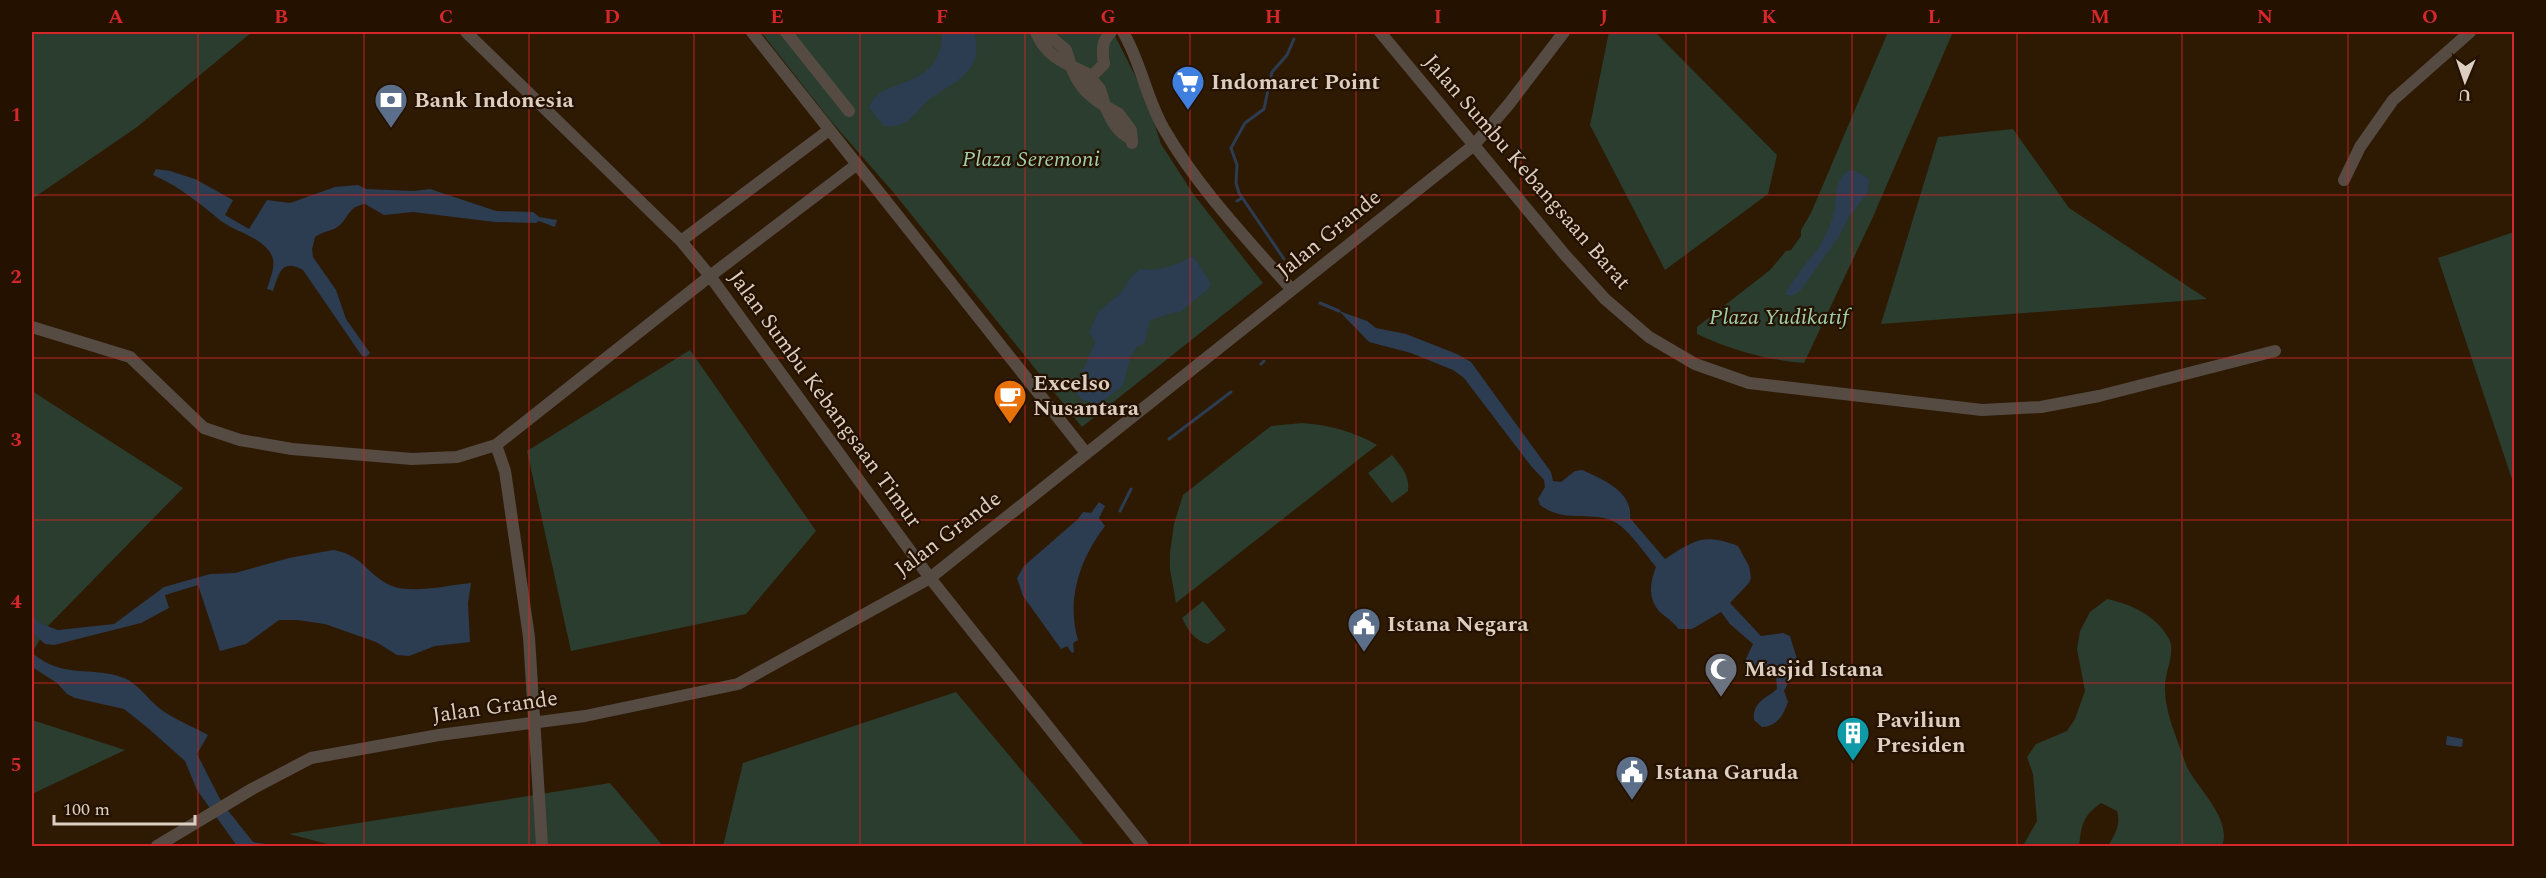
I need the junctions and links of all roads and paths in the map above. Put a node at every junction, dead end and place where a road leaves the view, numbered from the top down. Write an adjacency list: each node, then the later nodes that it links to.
1 (466, 32): 20 (street, Jalan Sumbu Kebangsaan Timur)
2 (752, 32): 15 (street)
3 (786, 32): 14 (street)
4 (1031, 32): 11 (street)
5 (1045, 32): 11 (street)
6 (1111, 32): 12 (street)
7 (1123, 32): 22 (street)
8 (1380, 32): 17 (street, Jalan Sumbu Kebangsaan Barat)
9 (1564, 32): 17 (street, Jalan Grande)
10 (2470, 32): 19 (street)
11 (1071, 66): 12 (street); 13 (street)
12 (1090, 78): 13 (street)
13 (1106, 106): 16 (street)
14 (849, 111)
15 (830, 130): 18 (street); 20 (street)
16 (1132, 141)
17 (1474, 145): 22 (street, Jalan Grande); 24 (street, Jalan Sumbu Kebangsaan Barat)
18 (856, 165): 21 (street); 26 (street)
19 (2344, 180)
20 (681, 241): 21 (street, Jalan Sumbu Kebangsaan Timur)
21 (710, 276): 25 (street); 27 (street, Jalan Sumbu Kebangsaan Timur)
22 (1292, 290): 26 (street, Jalan Grande)
23 (32, 327): 25 (street)
24 (2275, 351)
25 (496, 445): 28 (street)
26 (1086, 453): 27 (street, Jalan Grande)
27 (930, 578): 28 (street, Jalan Grande); 31 (street, Jalan Sumbu Kebangsaan Timur)
28 (534, 722): 29 (street, Jalan Grande); 30 (street)
29 (157, 846)
30 (542, 846)
31 (1143, 846)

